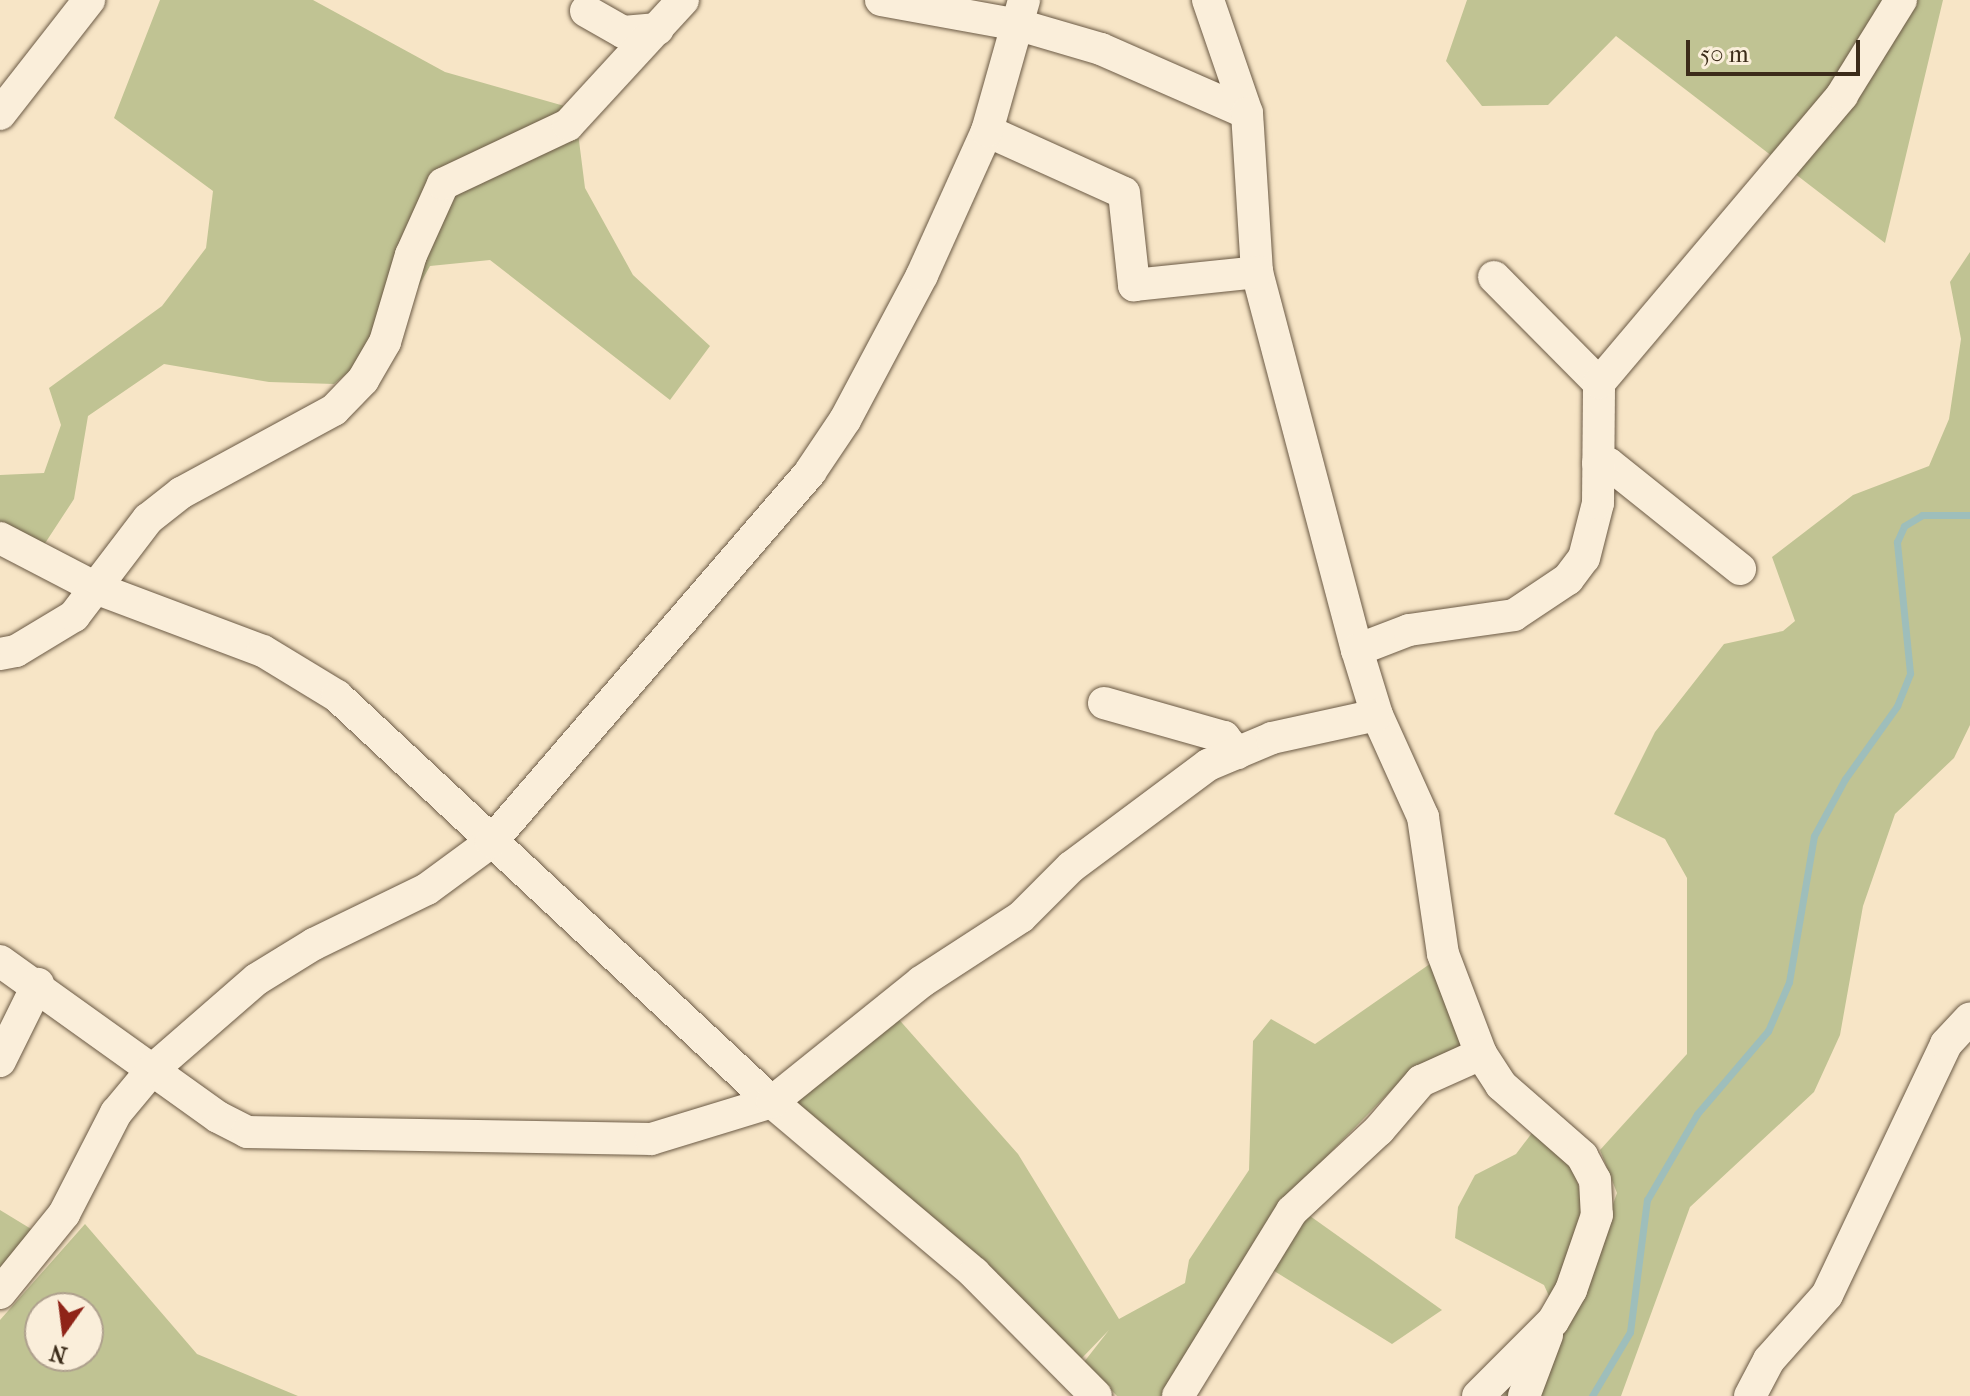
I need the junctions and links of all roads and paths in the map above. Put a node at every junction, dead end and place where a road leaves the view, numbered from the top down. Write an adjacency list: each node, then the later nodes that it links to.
1 (89, 0): 10 (street)
2 (683, 0): 8 (street)
3 (881, 0): 7 (street)
4 (1208, 0): 9 (street)
5 (1901, 0): 14 (street)
6 (586, 11): 8 (street)
7 (1022, 12): 9 (street); 11 (street)
8 (658, 29): 18 (street)
9 (1247, 113): 12 (street)
10 (0, 114)
11 (987, 131): 12 (street); 24 (street)
12 (1257, 272): 19 (street)
13 (1494, 277): 14 (street)
14 (1599, 383): 15 (street)
15 (1598, 463): 17 (street); 19 (street)
16 (0, 538): 18 (street)
17 (1740, 569)
18 (98, 589): 20 (street); 24 (street)
19 (1357, 650): 22 (street)
20 (0, 654)
21 (1104, 703): 23 (street)
22 (1377, 715): 23 (street); 28 (street)
23 (1237, 753): 31 (street)
24 (491, 842): 30 (street); 31 (street)
25 (0, 961): 26 (street)
26 (38, 984): 29 (street); 30 (street)
27 (1970, 1018): 38 (street)
28 (1481, 1054): 33 (street); 35 (street)
29 (0, 1061)
30 (151, 1071): 31 (street); 32 (street)
31 (772, 1102): 34 (street)
32 (0, 1293)
33 (1553, 1321): 36 (street); 37 (street)
34 (1096, 1396)
35 (1178, 1396)
36 (1478, 1396)
37 (1524, 1396)
38 (1750, 1396)

